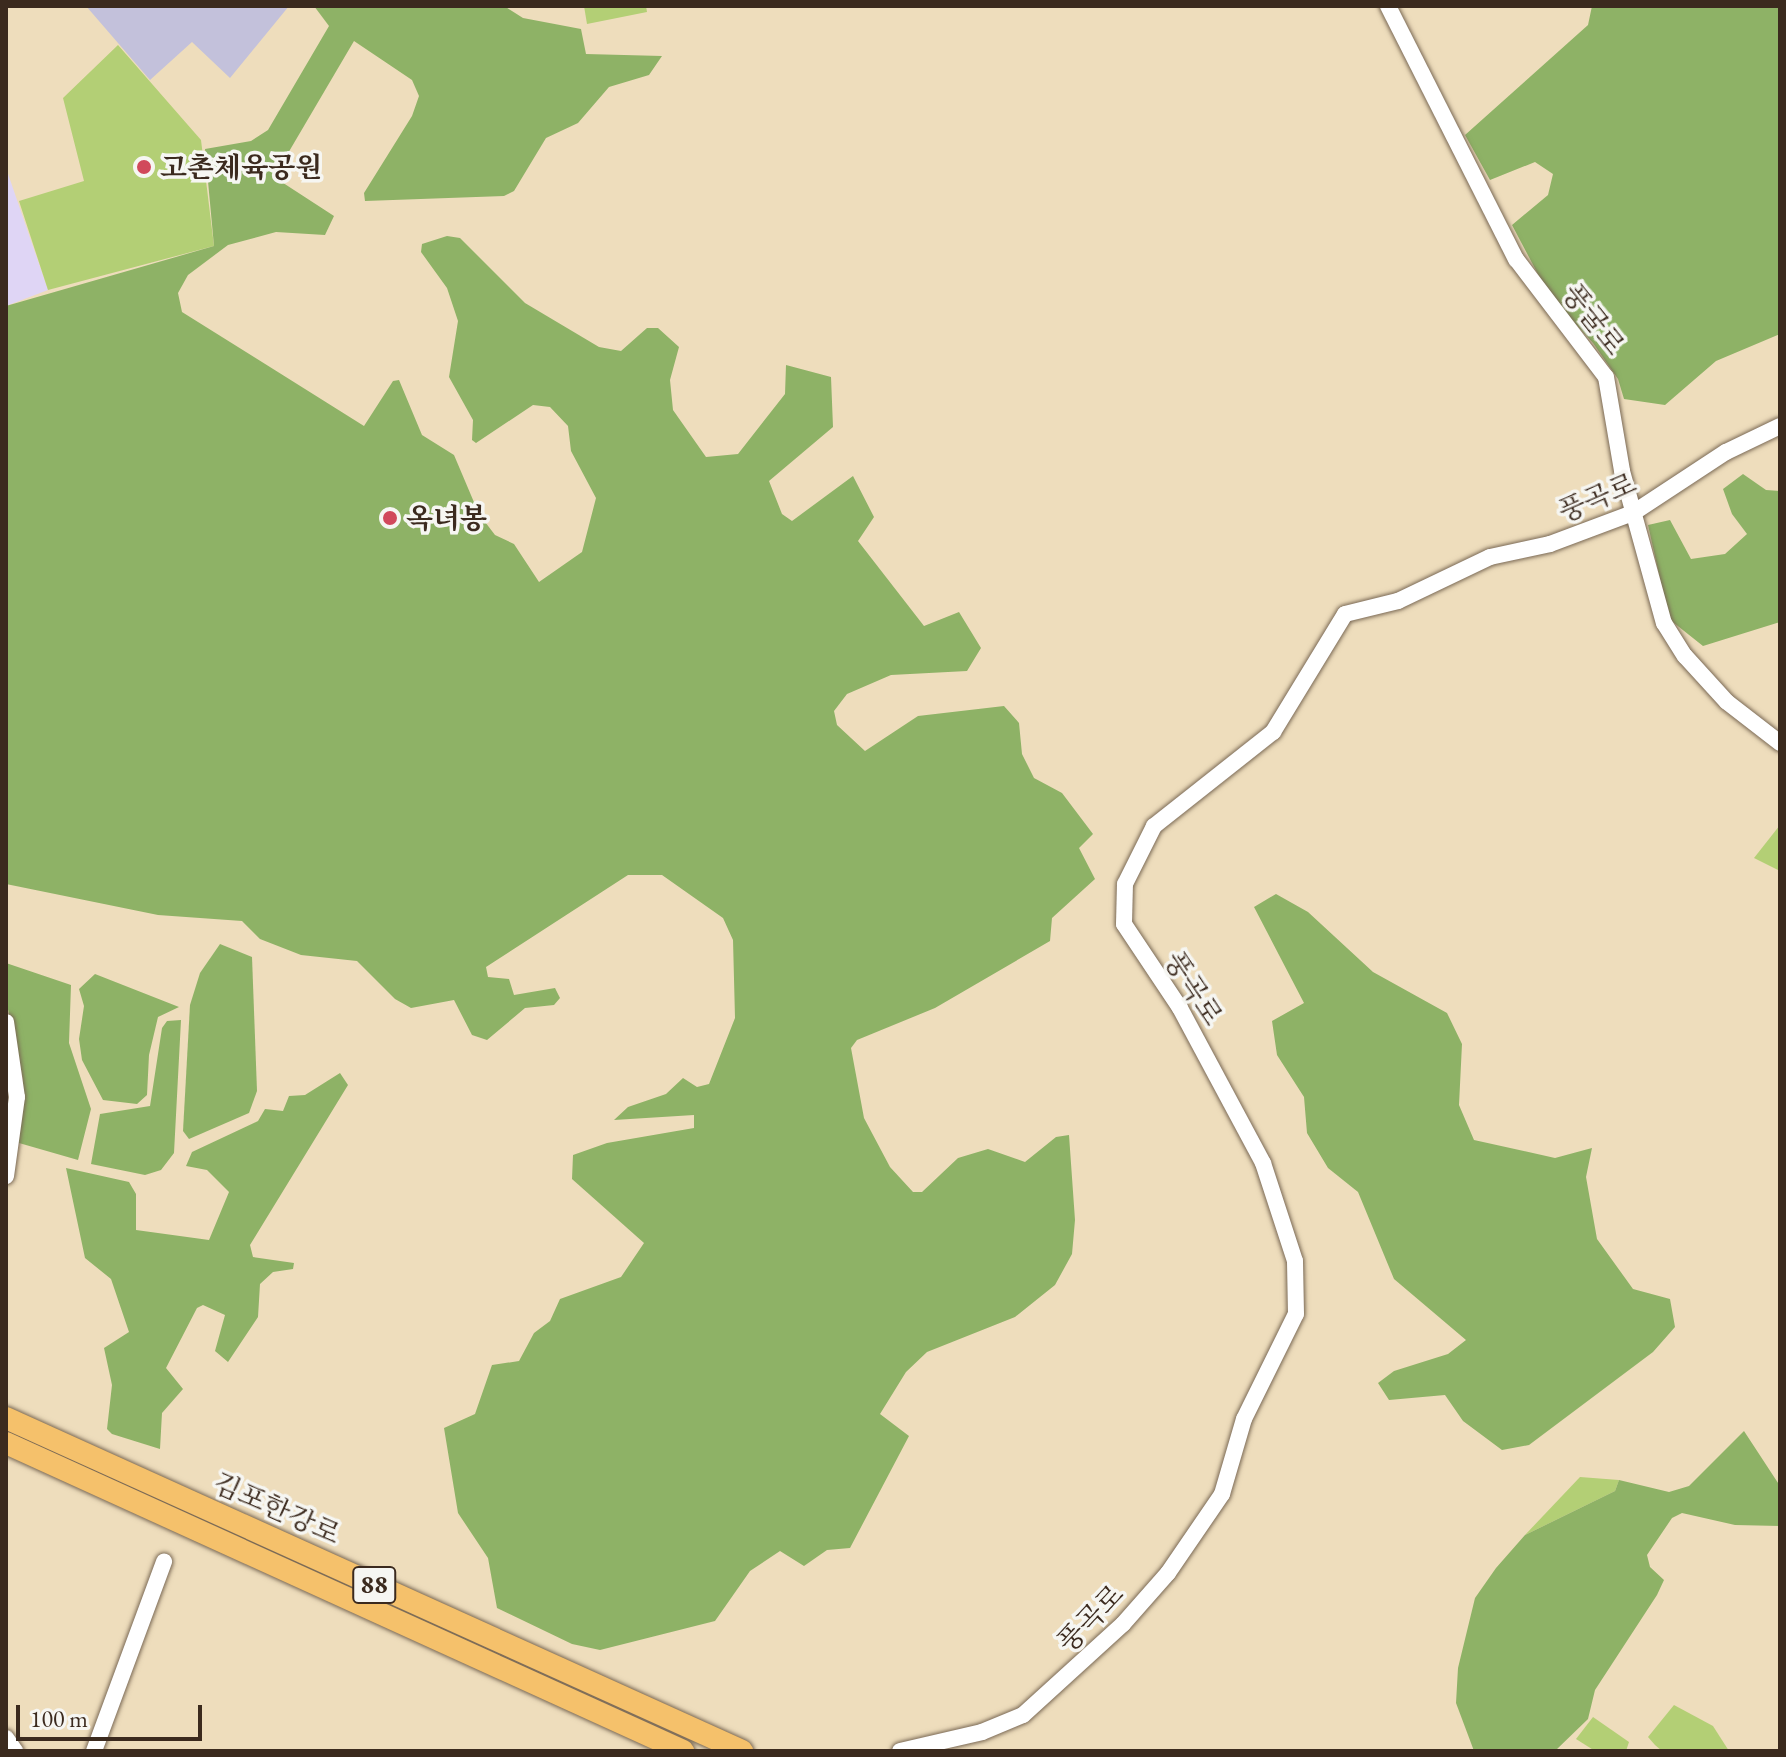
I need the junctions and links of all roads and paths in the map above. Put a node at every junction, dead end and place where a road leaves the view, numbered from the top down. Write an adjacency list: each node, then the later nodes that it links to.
1 (1388, 6): 3 (street, 풍굴로)
2 (1780, 426): 3 (street, 풍곡로)
3 (1633, 513): 4 (street, 풍굴로); 15 (street, 풍곡로)
4 (1780, 743)
5 (6, 1022): 6 (street)
6 (6, 1176)
7 (6, 1418): 14 (highway, 김포한강로 / 88)
8 (6, 1443): 13 (highway, 김포한강로 / 88)
9 (164, 1562): 12 (street)
10 (6, 1738): 11 (street)
11 (15, 1751)
12 (94, 1751)
13 (683, 1751)
14 (742, 1751)
15 (900, 1751)

